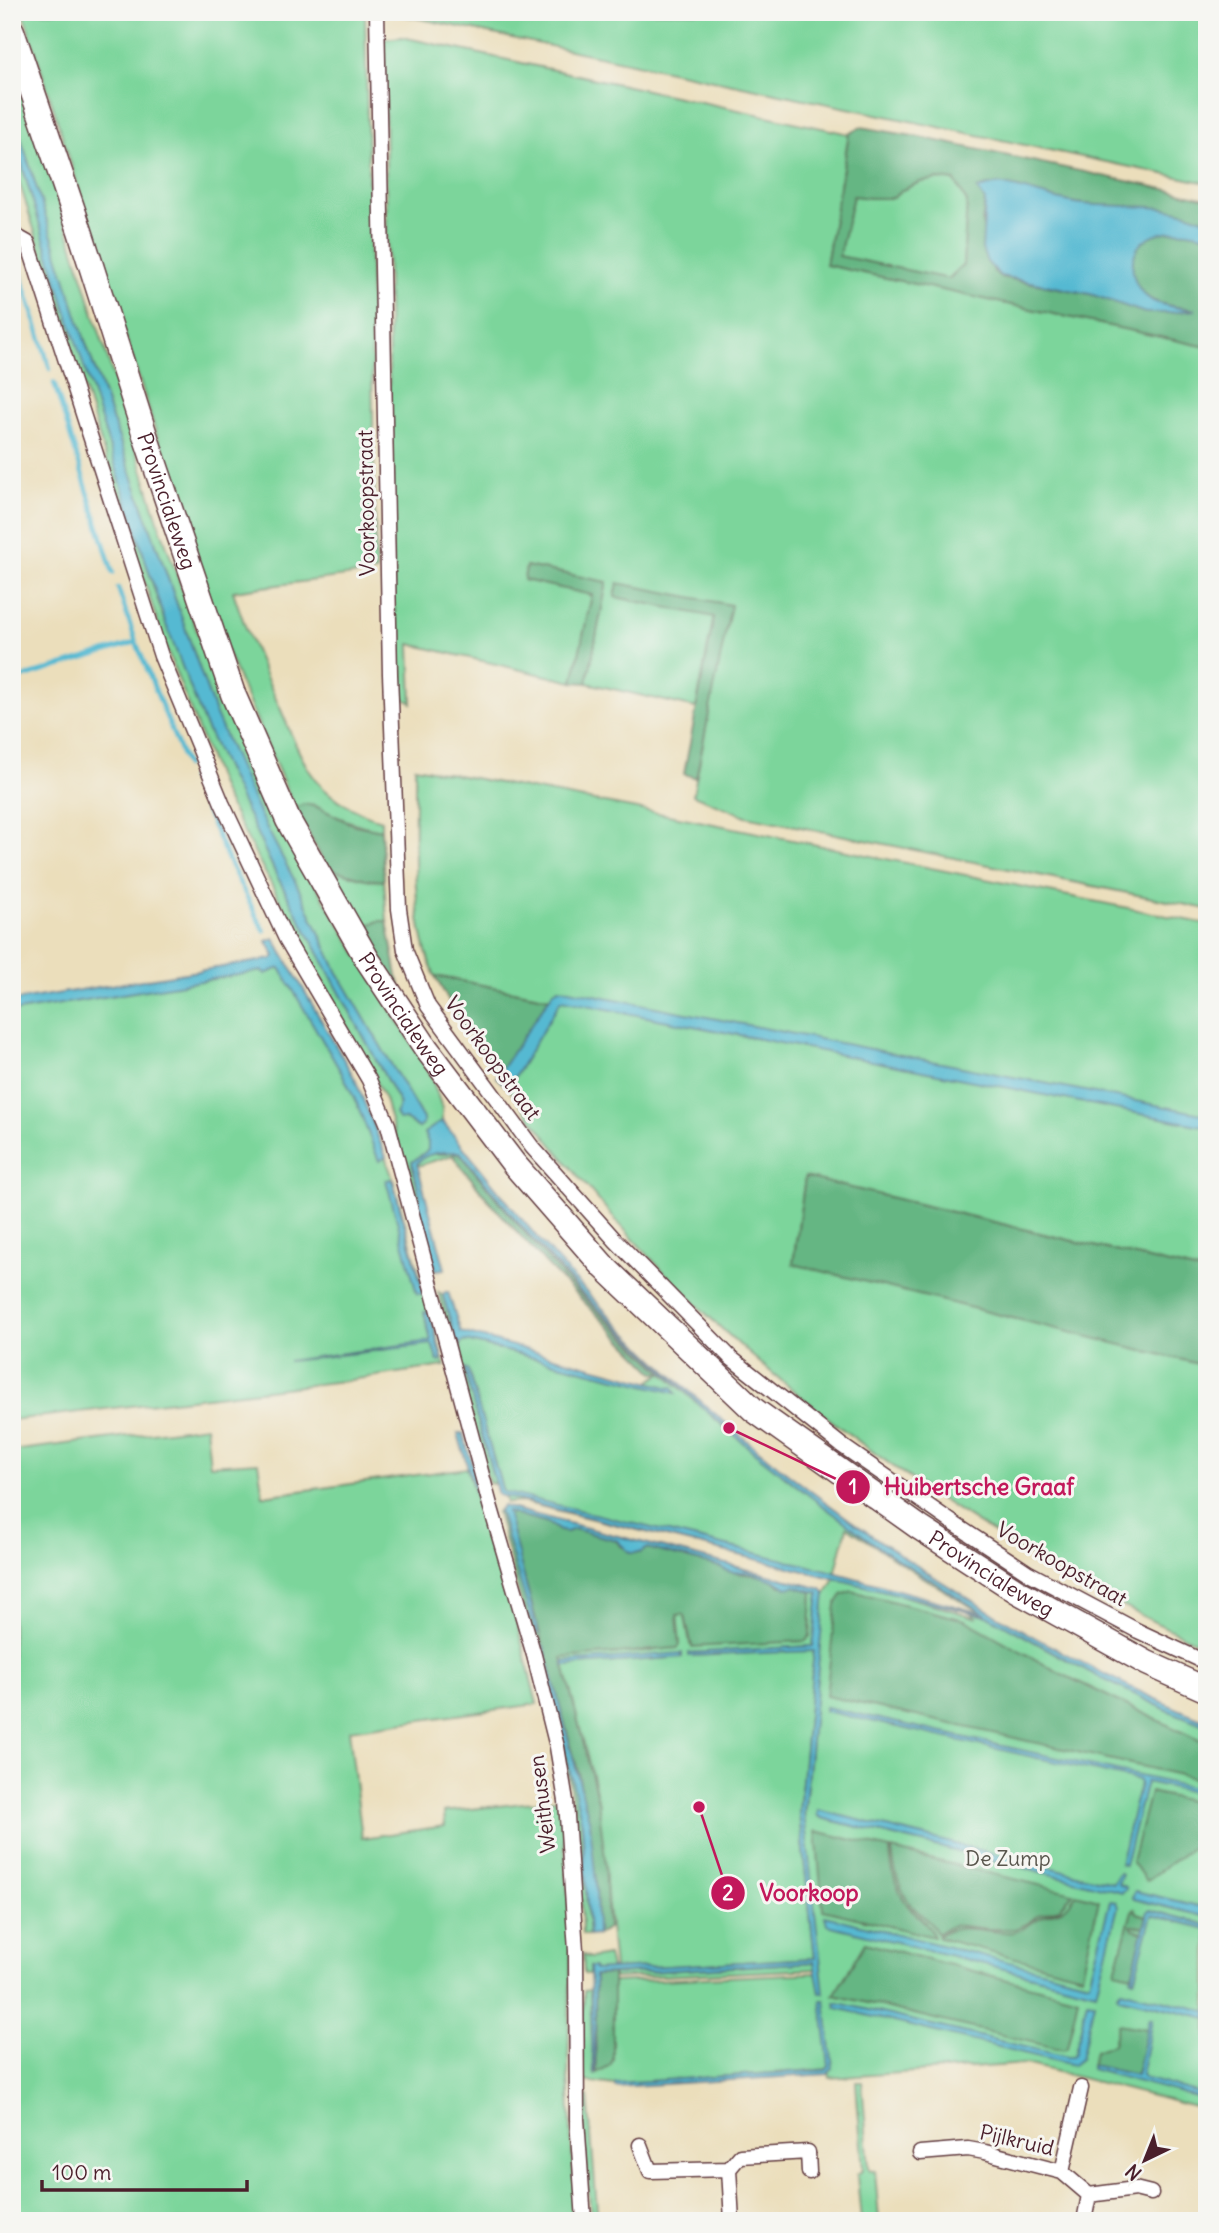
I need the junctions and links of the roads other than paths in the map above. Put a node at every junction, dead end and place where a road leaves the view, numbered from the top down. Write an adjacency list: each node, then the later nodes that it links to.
1 (377, 12): 4 (street, Voorkoopstraat)
2 (12, 31): 5 (highway, Provincialeweg)
3 (12, 234): 14 (street, Weithusen)
4 (1207, 1663)
5 (1207, 1690)
6 (1082, 2088): 11 (street, Pijlkruid)
7 (640, 2145): 9 (street)
8 (920, 2153): 11 (street, Pijlkruid)
9 (729, 2169): 10 (street); 15 (street)
10 (809, 2172)
11 (1062, 2172): 13 (street, Pijlkruid)
12 (1151, 2193): 13 (street)
13 (1089, 2194): 16 (street)
14 (584, 2221)
15 (732, 2221)
16 (1084, 2221)

